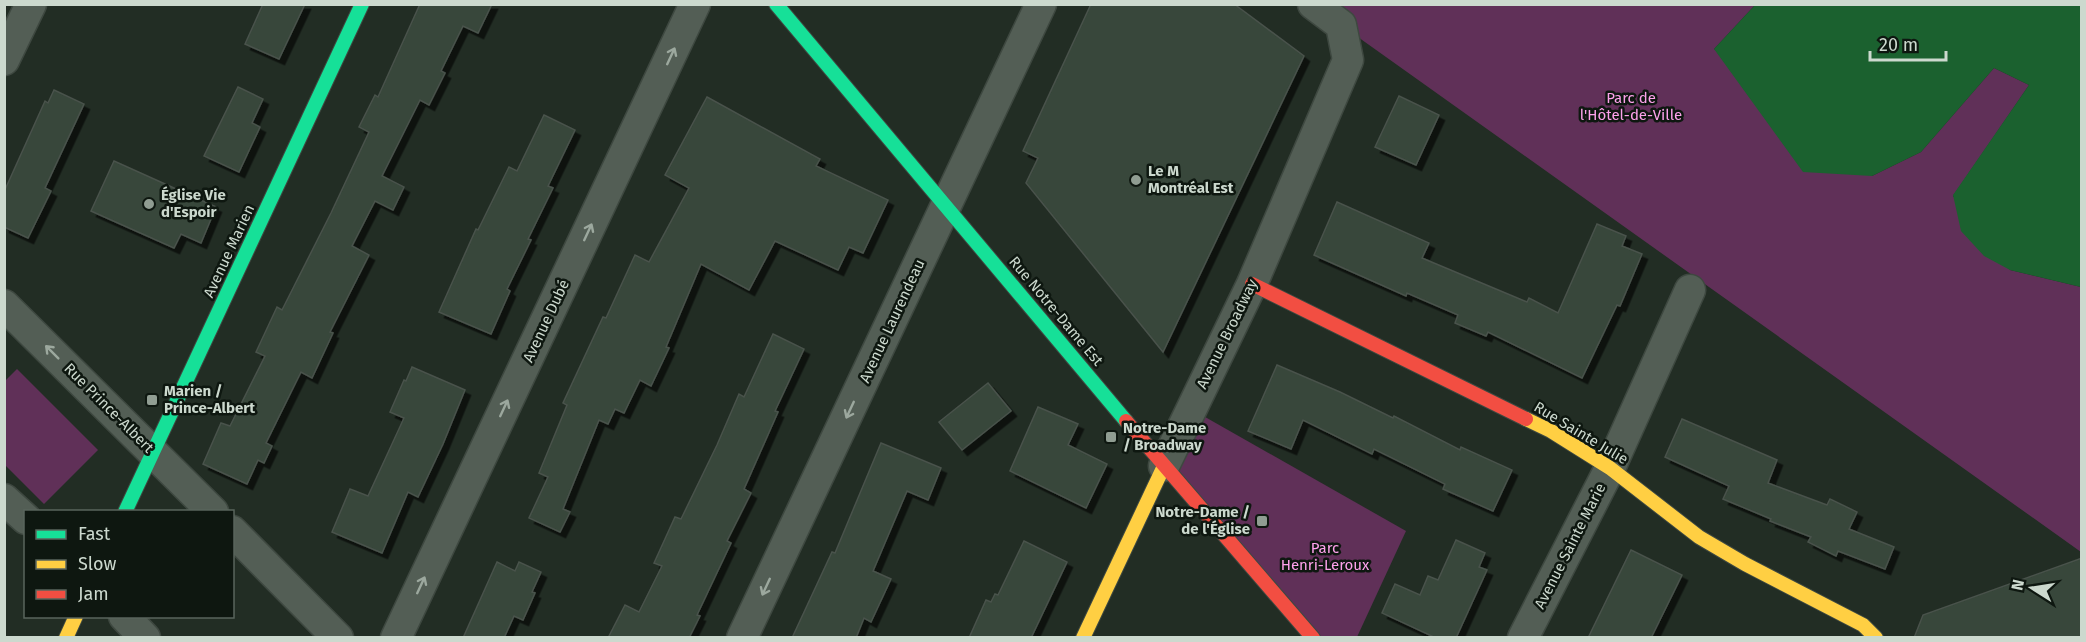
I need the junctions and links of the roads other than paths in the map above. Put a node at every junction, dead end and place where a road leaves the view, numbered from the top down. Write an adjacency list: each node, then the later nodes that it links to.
1 (31, 4): 7 (street)
2 (362, 4): 12 (street, Avenue Marien)
3 (695, 4): 26 (street, Avenue Dubé, one-way to 3)
4 (776, 4): 8 (street, Rue Notre-Dame Est)
5 (1041, 4): 8 (street, Avenue Laurendeau)
6 (1313, 4): 9 (street, Avenue Broadway)
7 (4, 60)
8 (947, 206): 13 (street, Rue Notre-Dame Est); 27 (street, Avenue Laurendeau, one-way to 27)
9 (1252, 284): 13 (street, Avenue Broadway); 14 (street, Rue Sainte Julie)
10 (1690, 290): 14 (street, Avenue Sainte Marie)
11 (4, 305): 12 (street, Rue Prince-Albert, one-way to 11)
12 (153, 452): 16 (street, Avenue Marien); 17 (street, Rue Prince-Albert)
13 (1164, 466): 28 (street, Avenue Broadway); 29 (street, Rue Notre-Dame Est)
14 (1610, 468): 22 (street, Rue Sainte Julie); 30 (street, Avenue Sainte Marie)
15 (4, 499): 18 (street)
16 (126, 510)
17 (211, 510)
18 (24, 517)
19 (234, 533): 25 (street)
20 (75, 618): 23 (street)
21 (126, 618): 24 (street)
22 (1876, 637)
23 (66, 638)
24 (145, 638)
25 (339, 638)
26 (396, 638)
27 (742, 638)
28 (1083, 638)
29 (1313, 638)
30 (1523, 638)

